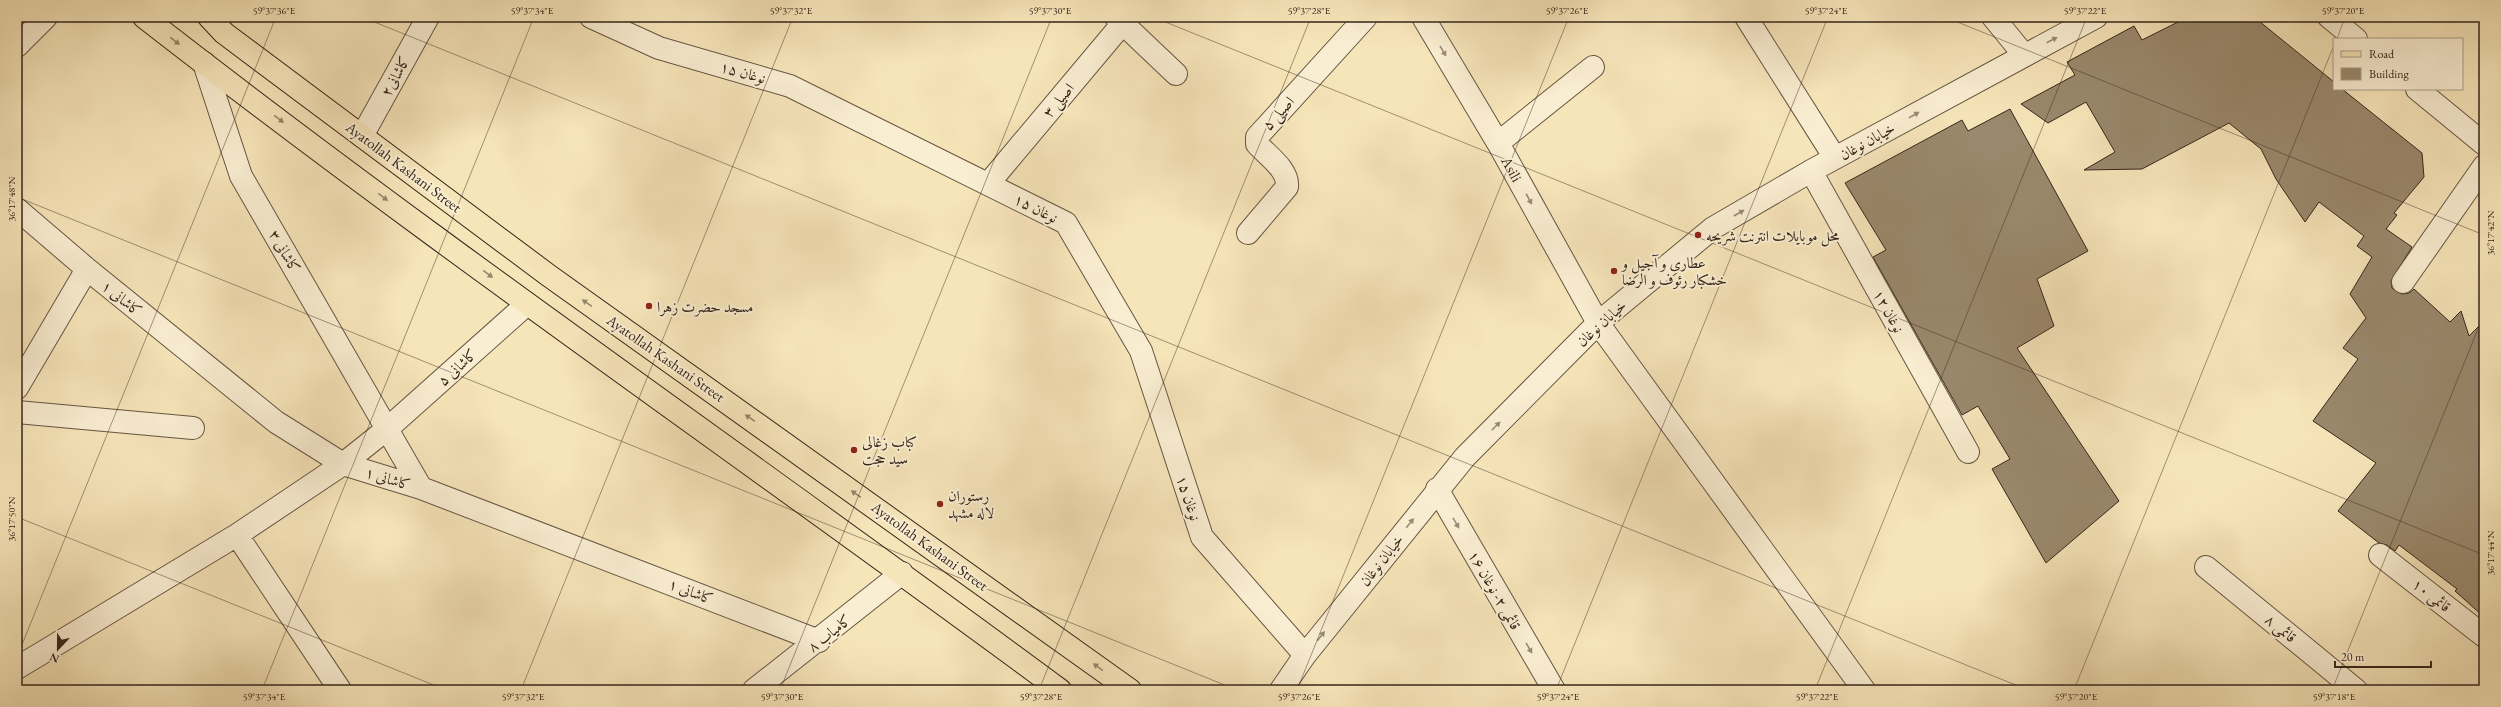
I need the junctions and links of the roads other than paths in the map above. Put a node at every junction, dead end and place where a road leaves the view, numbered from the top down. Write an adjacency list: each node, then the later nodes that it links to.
1 (46, 17): 14 (street)
2 (144, 17): 16 (main road, one-way to 16)
3 (209, 17): 20 (main road, Ayatollah Kashani Street)
4 (428, 17): 20 (street, کاشانی۲)
5 (591, 17): 26 (street, نوغان ۱۵)
6 (1366, 17): 28 (street, اصیلی ۵)
7 (1423, 17): 21 (street, Asili, one-way to 21)
8 (1746, 17): 23 (street)
9 (1993, 17): 15 (street)
10 (2096, 17): 15 (street, خیابان نوغان, one-way to 10)
11 (2329, 17): 13 (street)
12 (1122, 19): 18 (street); 26 (street, اصیلی ۳)
13 (2355, 38)
14 (17, 46)
15 (2024, 55): 23 (street, خیابان نوغان, one-way to 15)
16 (204, 63): 31 (main road, one-way to 31); 36 (street, کاشانی ۳)
17 (1593, 66): 21 (street)
18 (1176, 74)
19 (2418, 90): 22 (street)
20 (362, 136): 52 (main road, Ayatollah Kashani Street, one-way to 20)
21 (1498, 143): 32 (street, Asili, one-way to 32)
22 (2484, 144)
23 (1835, 158): 25 (street, خیابان نوغان)
24 (2484, 166): 30 (street)
25 (1811, 171): 32 (street, خیابان نوغان, one-way to 25); 37 (street, نوغان ۱۲)
26 (988, 184): 47 (street, نوغان ۱۵)
27 (17, 209): 29 (street, کاشانی ۱)
28 (1248, 233)
29 (87, 269): 33 (street); 38 (street, کاشانی ۱)
30 (2403, 282)
31 (527, 304): 36 (street, کاشانی ۵); 44 (main road)
32 (1598, 323): 40 (street, خیابان نوغان, one-way to 32); 55 (street, Asili)
33 (17, 388)
34 (17, 412): 35 (street)
35 (193, 428)
36 (387, 429): 38 (street, کاشانی ۵); 39 (street, کاشانی ۳)
37 (1968, 452)
38 (343, 464): 39 (street, کاشانی ۱); 41 (street, کاشانی ۵)
39 (421, 488): 46 (street, کاشانی ۱)
40 (1436, 490): 47 (street, خیابان نوغان, one-way to 40); 54 (street, قائمی ۲- نوغان ۱۶, one-way to 54)
41 (237, 535): 48 (street, کاشانی ۵); 49 (street)
42 (2380, 555): 45 (street, قائمی ۱۰)
43 (2206, 567): 56 (street, قائمی ۸)
44 (902, 573): 46 (street, کامیاب ۸); 51 (main road)
45 (2484, 636)
46 (819, 641): 50 (street, کامیاب ۸)
47 (1305, 655): 53 (street, خیابان نوغان)
48 (17, 668)
49 (340, 690)
50 (754, 690)
51 (1060, 690)
52 (1130, 690)
53 (1281, 690)
54 (1554, 690)
55 (1864, 690)
56 (2356, 690)

